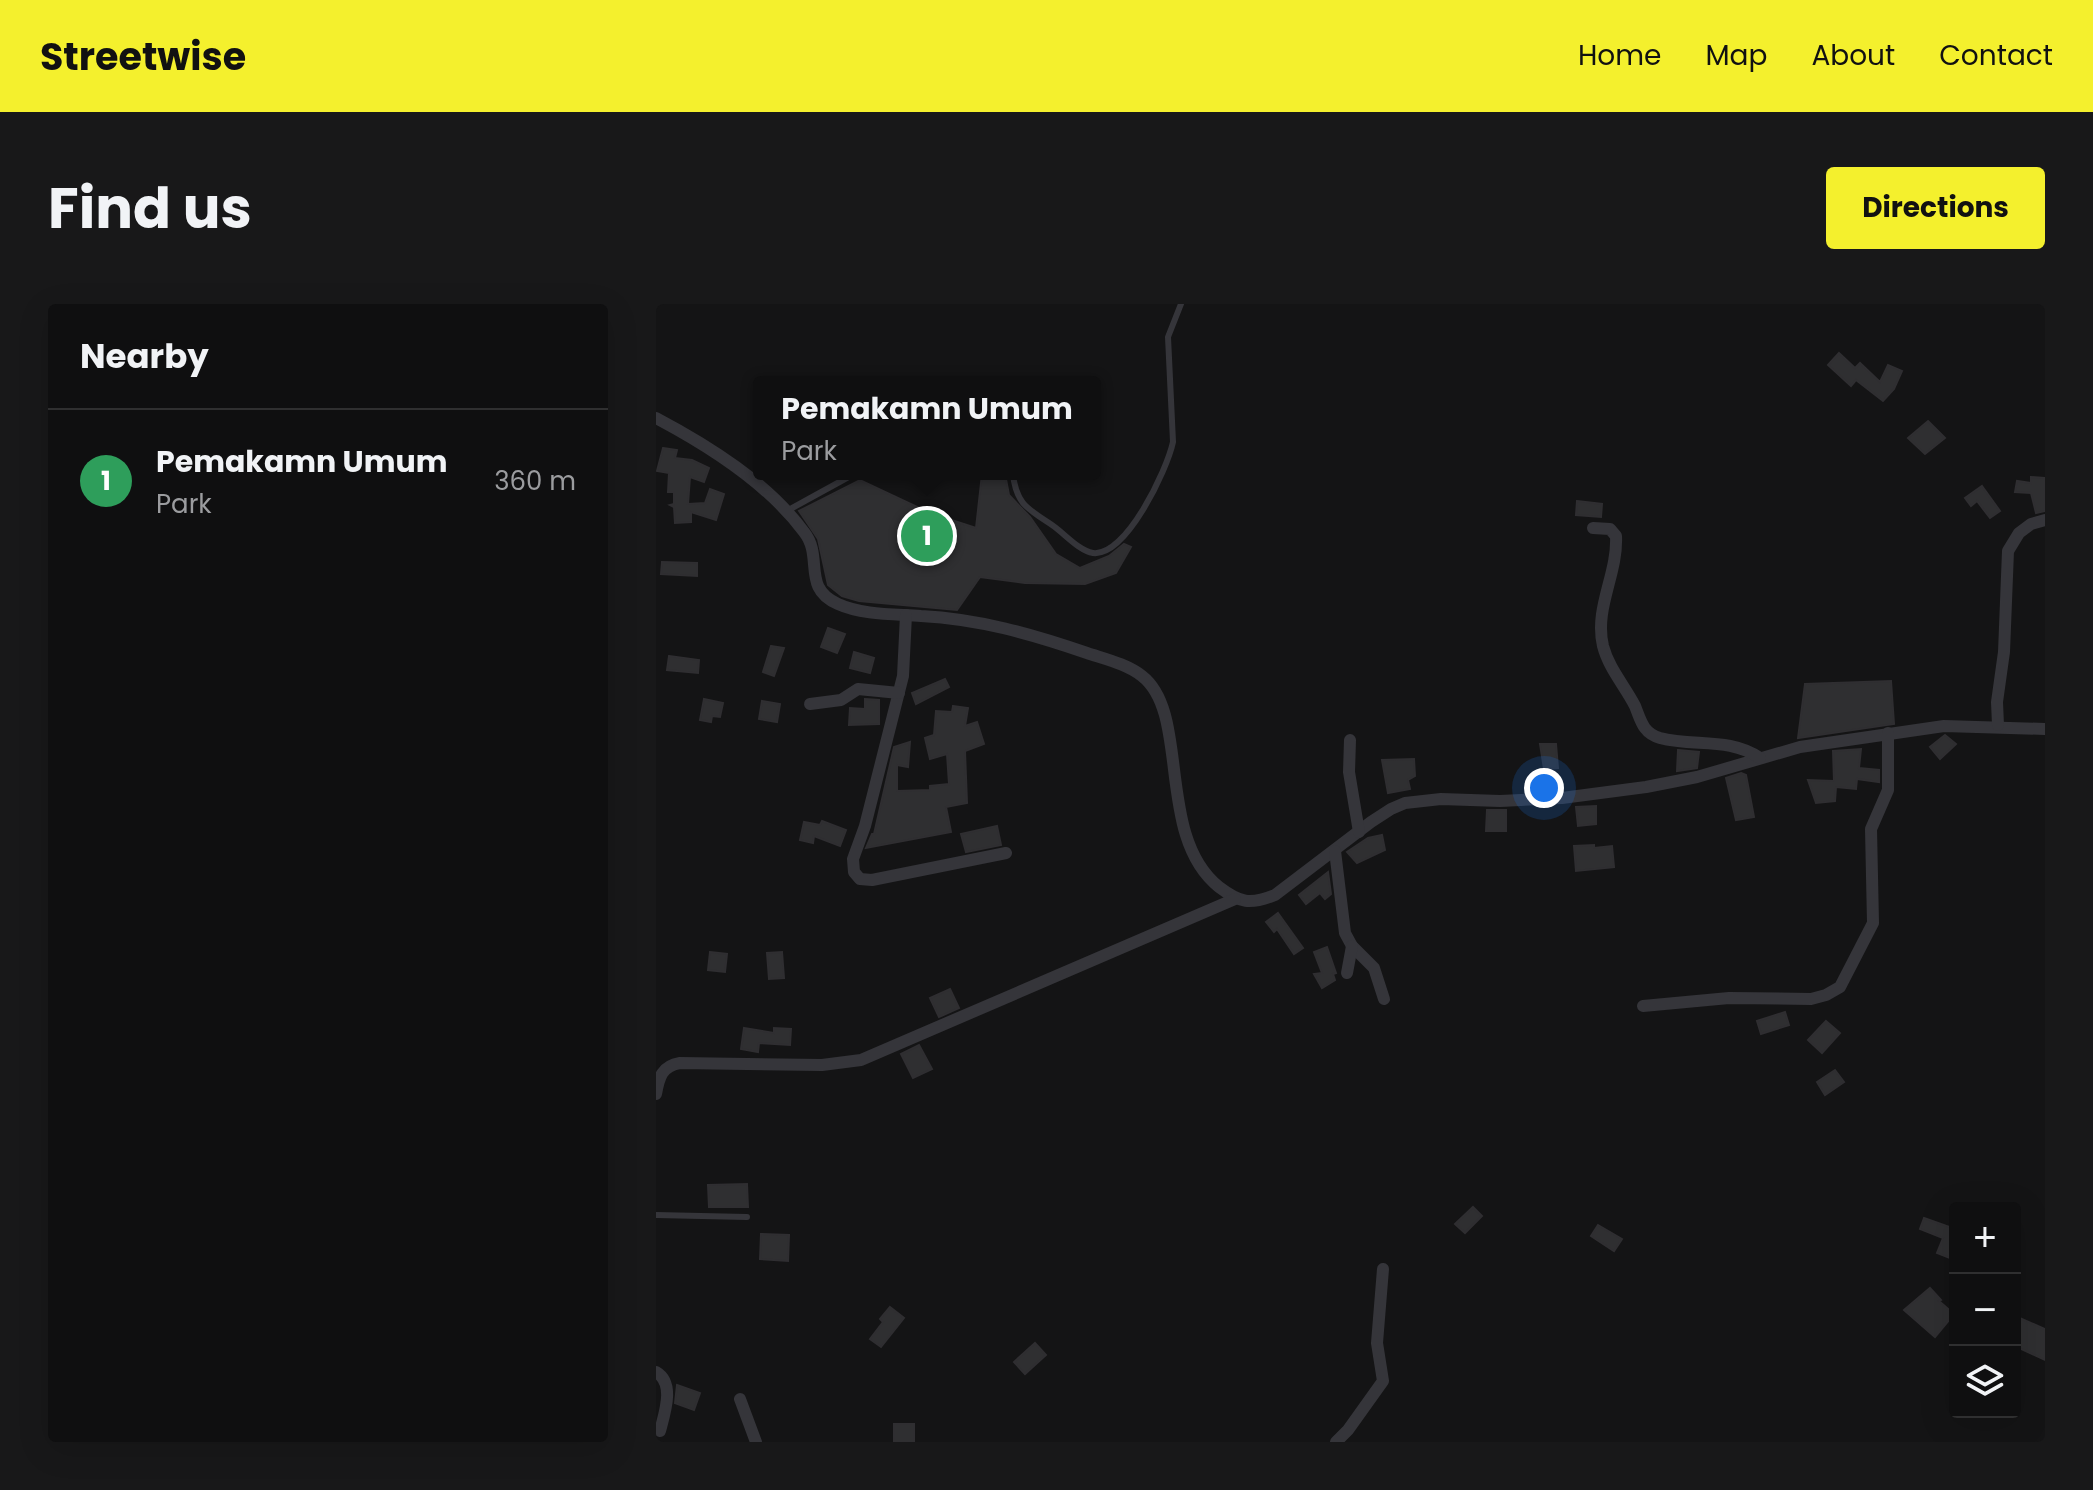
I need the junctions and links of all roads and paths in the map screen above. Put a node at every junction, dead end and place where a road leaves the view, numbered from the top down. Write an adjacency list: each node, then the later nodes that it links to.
1 (1181, 304): 4 (lane)
2 (656, 418): 5 (street)
3 (843, 480): 5 (lane)
4 (1014, 480)
5 (785, 512): 8 (street)
6 (2045, 520): 11 (street)
7 (1593, 528): 15 (street)
8 (906, 615): 9 (street); 19 (street)
9 (899, 693): 10 (street); 18 (street)
10 (810, 704)
11 (1998, 725): 12 (street); 13 (street)
12 (2045, 729)
13 (1888, 733): 15 (street); 23 (street)
14 (1350, 740): 16 (street)
15 (1760, 758): 16 (street)
16 (1359, 832): 17 (street)
17 (1335, 851): 19 (street); 20 (street)
18 (1006, 853)
19 (1235, 899): 24 (street)
20 (1352, 946): 21 (street); 22 (street)
21 (1347, 973)
22 (1384, 999)
23 (1643, 1006)
24 (656, 1094)
25 (656, 1215): 26 (lane)
26 (747, 1217)
27 (1383, 1269): 32 (street)
28 (656, 1372): 30 (street)
29 (740, 1399): 31 (street)
30 (660, 1431)
31 (756, 1442)
32 (1336, 1442)

